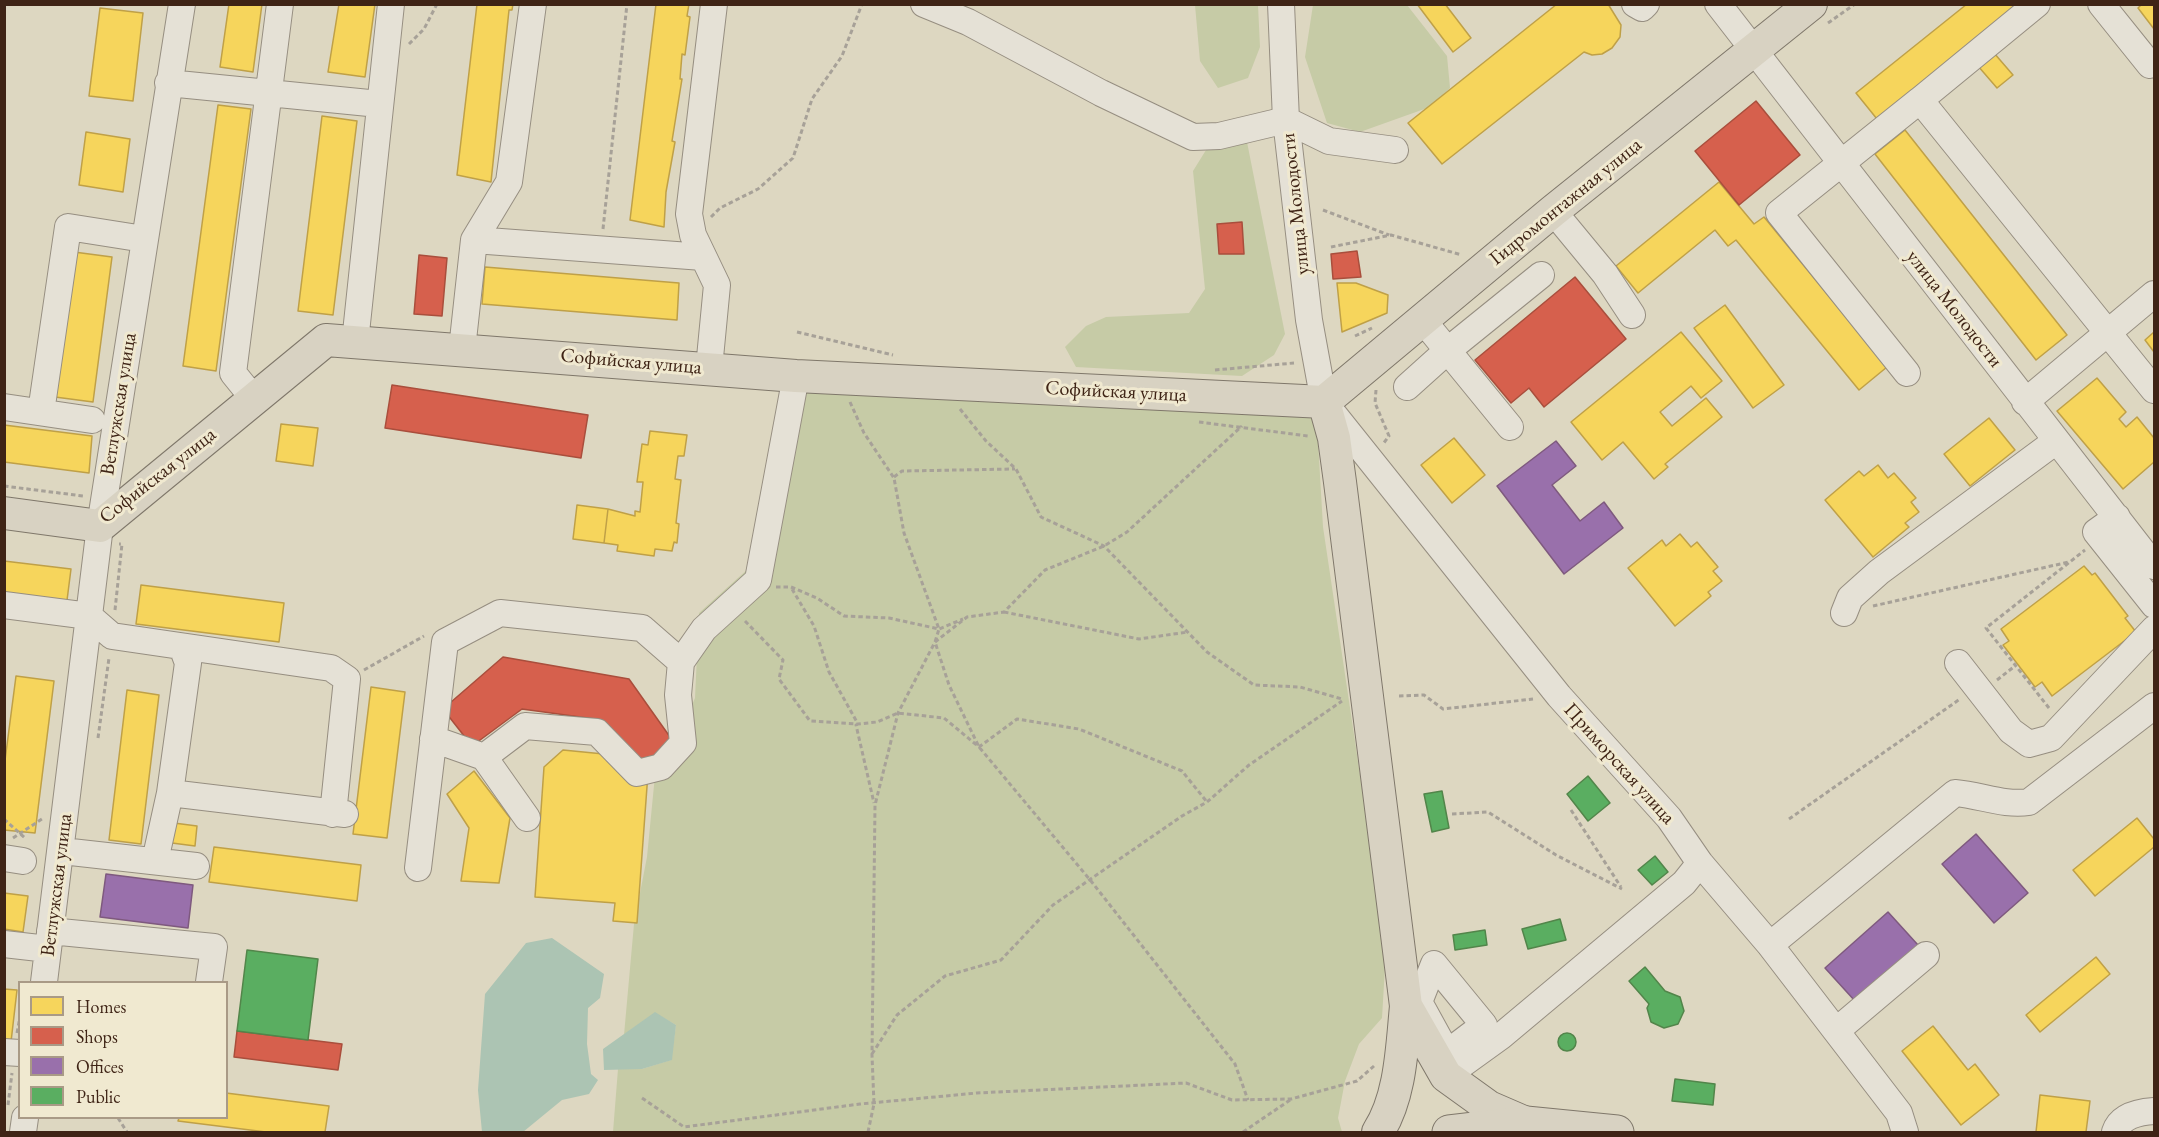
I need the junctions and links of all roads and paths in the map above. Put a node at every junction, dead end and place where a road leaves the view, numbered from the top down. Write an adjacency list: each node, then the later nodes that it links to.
1 (182, 4): 20 (street, Ветлужская улица)
2 (280, 4): 21 (street)
3 (391, 4): 19 (street)
4 (437, 4): 19 (path)
5 (533, 4): 31 (street)
6 (627, 4): 34 (path)
7 (714, 4): 32 (street)
8 (862, 4): 32 (path)
9 (924, 4): 24 (street)
10 (1281, 4): 24 (street, улица Молодости)
11 (1635, 4): 12 (street)
12 (1646, 4)
13 (1718, 4): 17 (street, улица Молодости)
14 (1811, 4): 17 (main road, Гидромонтажная улица)
15 (2037, 4): 22 (street)
16 (2101, 4): 18 (street)
17 (1756, 51): 26 (street, улица Молодости); 28 (main road, Гидромонтажная улица)
18 (2153, 66)
19 (383, 70): 23 (street)
20 (168, 83): 21 (street); 30 (street, Ветлужская улица)
21 (270, 93): 23 (street); 50 (street)
22 (1920, 100): 26 (street); 40 (street)
23 (379, 104): 41 (street)
24 (1286, 120): 25 (street); 51 (street, улица Молодости)
25 (1395, 150)
26 (1842, 164): 45 (street); 52 (street, улица Молодости)
27 (1323, 210): 29 (path)
28 (1552, 211): 38 (street); 39 (main road, Гидромонтажная улица)
29 (1390, 235): 33 (path); 35 (path)
30 (144, 239): 55 (street); 63 (street, Ветлужская улица)
31 (474, 240): 34 (street); 42 (street)
32 (698, 246): 34 (street); 44 (street)
33 (1331, 248)
34 (601, 249)
35 (1472, 258)
36 (1542, 275): 43 (street)
37 (2154, 294): 40 (street)
38 (1632, 315)
39 (1421, 318): 43 (street); 51 (main road, Гидромонтажная улица)
40 (2107, 333): 48 (street); 52 (street)
41 (355, 342): 42 (main road, Софийская улица); 50 (main road, Софийская улица)
42 (462, 349): 44 (main road, Софийская улица)
43 (1447, 351): 47 (street); 58 (street)
44 (709, 368): 46 (main road, Софийская улица)
45 (1907, 373)
46 (796, 376): 51 (main road, Софийская улица); 85 (street)
47 (1407, 387)
48 (2154, 390)
49 (847, 395): 61 (path)
50 (254, 399): 63 (main road, Софийская улица)
51 (1324, 402): 91 (street, Приморская улица); 124 (main road)
52 (2025, 402): 59 (street, улица Молодости)
53 (4, 406): 55 (street)
54 (960, 408): 60 (path)
55 (41, 412): 56 (street)
56 (92, 420)
57 (1248, 422): 67 (path)
58 (1510, 427)
59 (2056, 441): 65 (street, улица Молодости); 75 (street)
60 (1016, 469): 61 (path); 67 (path)
61 (894, 478): 79 (path)
62 (4, 486): 63 (path)
63 (102, 512): 64 (main road, Софийская улица); 76 (street, Ветлужская улица)
64 (4, 513)
65 (2117, 517): 66 (street); 69 (street, улица Молодости)
66 (2100, 537): 68 (path); 72 (street)
67 (1104, 546): 74 (path); 82 (path)
68 (2070, 561): 75 (path); 87 (path)
69 (2153, 561)
70 (768, 587): 71 (path)
71 (791, 588): 79 (path); 95 (path)
72 (2154, 605)
73 (4, 606): 76 (street)
74 (1004, 612): 77 (path); 82 (path)
75 (1844, 613)
76 (89, 616): 84 (street); 110 (street, Ветлужская улица)
77 (967, 617): 79 (path); 83 (path)
78 (744, 620): 95 (path)
79 (939, 629): 83 (path)
80 (2154, 629): 89 (street)
81 (434, 630): 88 (path)
82 (1188, 632): 100 (path)
83 (935, 642): 94 (path); 97 (path)
84 (182, 646): 88 (street); 99 (street)
85 (681, 662): 96 (street); 98 (street)
86 (1958, 663): 89 (street)
87 (2015, 666): 89 (path); 93 (path)
88 (347, 679): 99 (street)
89 (1976, 689): 107 (path)
90 (1399, 696): 91 (path)
91 (1559, 696): 113 (street, Приморская улица)
92 (2154, 706): 119 (street)
93 (2051, 710)
94 (898, 713): 95 (path); 97 (path); 101 (path)
95 (858, 724): 101 (path)
96 (433, 739): 98 (street); 115 (street)
97 (979, 747): 100 (path); 116 (path)
98 (484, 758): 105 (street)
99 (170, 793): 112 (street)
100 (1207, 802): 116 (path)
101 (875, 805): 125 (path)
102 (1570, 810): 103 (path)
103 (1452, 814)
104 (46, 817): 108 (path)
105 (527, 818)
106 (4, 819): 108 (path)
107 (1789, 819)
108 (20, 834): 109 (path); 111 (path)
109 (4, 843)
110 (62, 851): 112 (street); 117 (street, Ветлужская улица)
111 (18, 853)
112 (155, 861): 114 (street)
113 (1700, 863): 119 (street, Приморская улица); 124 (street)
114 (196, 866)
115 (418, 868)
116 (1091, 882): 125 (path); 128 (path)
117 (49, 940): 118 (street); 121 (street, Ветлужская улица); 122 (street)
118 (4, 944)
119 (1770, 945): 123 (street, Приморская улица)
120 (1926, 956): 123 (street)
121 (44, 981)
122 (209, 981)
123 (1836, 1031): 139 (street, Приморская улица)
124 (1431, 1054): 127 (path); 132 (main road); 136 (main road)
125 (872, 1055): 129 (path)
126 (642, 1098): 129 (path)
127 (1291, 1099): 128 (path); 135 (path)
128 (1248, 1100): 129 (path)
129 (874, 1104): 134 (path)
130 (2154, 1111): 140 (street)
131 (119, 1119): 133 (path)
132 (1527, 1123): 137 (highway); 138 (highway)
133 (127, 1132)
134 (868, 1132)
135 (1243, 1132)
136 (1378, 1132)
137 (1449, 1132)
138 (1617, 1132)
139 (1905, 1132)
140 (2115, 1132)

